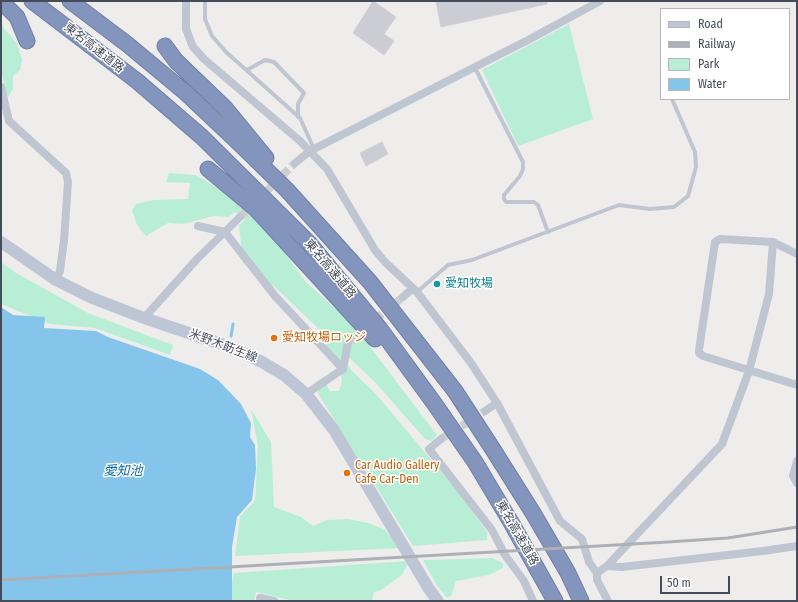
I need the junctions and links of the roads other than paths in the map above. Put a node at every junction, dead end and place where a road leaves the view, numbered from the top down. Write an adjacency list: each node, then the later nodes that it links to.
1 (1, 1): 7 (highway)
2 (32, 1): 34 (highway, 東名高速道路)
3 (70, 1): 23 (highway, 東名高速道路)
4 (186, 1): 14 (street)
5 (204, 1): 10 (lane)
6 (600, 1): 9 (street)
7 (27, 40)
8 (165, 46): 23 (highway)
9 (475, 68): 14 (street); 20 (lane)
10 (247, 70): 13 (lane); 13 (lane)
11 (1, 87): 25 (street)
12 (672, 100): 20 (lane)
13 (298, 116): 14 (lane)
14 (312, 150): 15 (street); 26 (street)
15 (295, 163)
16 (208, 169): 34 (highway)
17 (240, 216): 19 (street)
18 (198, 226): 19 (street)
19 (225, 232): 28 (street); 30 (street)
20 (548, 232): 26 (lane)
21 (1, 242): 25 (main road, 米野木莇生線)
22 (773, 242): 24 (street); 31 (street); 31 (street)
23 (342, 250): 48 (highway, 東名高速道路)
24 (797, 254)
25 (56, 280): 28 (main road, 米野木莇生線)
26 (415, 290): 27 (street); 35 (street)
27 (403, 297)
28 (144, 318): 33 (main road, 米野木莇生線)
29 (348, 342): 30 (street)
30 (343, 369): 33 (street)
31 (749, 371): 32 (street); 41 (street)
32 (797, 385)
33 (306, 394): 45 (main road, 米野木莇生線)
34 (434, 403): 47 (highway, 東名高速道路)
35 (497, 403): 36 (street); 42 (street)
36 (485, 411)
37 (441, 439): 46 (street)
38 (797, 461): 39 (street)
39 (797, 482)
40 (797, 546): 41 (street)
41 (607, 566): 42 (street)
42 (597, 574): 49 (street)
43 (260, 598): 44 (street)
44 (274, 601)
45 (438, 601)
46 (533, 601)
47 (555, 601)
48 (581, 601)
49 (608, 601)

